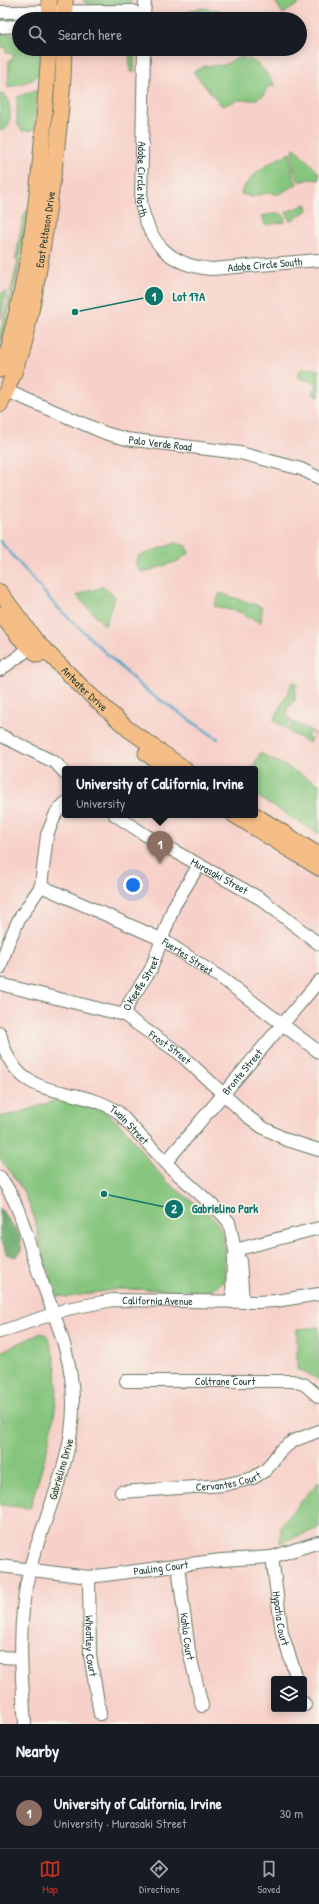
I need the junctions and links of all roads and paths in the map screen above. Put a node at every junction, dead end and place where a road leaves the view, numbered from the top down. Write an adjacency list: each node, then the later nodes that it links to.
1 (145, 0): 6 (street)
2 (49, 10): 3 (street); 4 (street)
3 (65, 10): 5 (street)
4 (0, 12)
5 (134, 12)
6 (144, 12)
7 (12, 26): 8 (street)
8 (0, 27)
9 (48, 56): 14 (main road, East Peltason Drive)
10 (64, 56): 15 (main road, East Peltason Drive)
11 (144, 56): 13 (street, Adobe Circle North)
12 (319, 260): 13 (street, Adobe Circle South)
13 (212, 269)
14 (0, 370)
15 (7, 391): 16 (main road, East Peltason Drive); 17 (street, Palo Verde Road)
16 (0, 405)
17 (319, 478)
18 (0, 592): 20 (main road, Anteater Drive)
19 (0, 614): 20 (main road, Anteater Drive)
20 (33, 644): 21 (street); 23 (main road, Anteater Drive); 26 (main road, Anteater Drive)
21 (0, 670)
22 (0, 735): 27 (street)
23 (136, 745): 24 (main road, Anteater Drive); 25 (main road)
24 (163, 766)
25 (174, 766)
26 (181, 766)
27 (62, 770)
28 (62, 806): 35 (street)
29 (258, 816): 32 (main road)
30 (120, 818): 33 (street, Murasaki Street)
31 (239, 818): 34 (main road)
32 (319, 855)
33 (199, 865): 36 (street, O'Keeffe Street); 37 (street, Murasaki Street)
34 (319, 868)
35 (41, 886): 36 (street, Fuertes Street); 38 (street)
36 (163, 940): 41 (street, O'Keeffe Street); 42 (street, Fuertes Street)
37 (319, 944)
38 (0, 968)
39 (319, 982): 42 (street, Bronte Street)
40 (0, 984): 41 (street, Frost Street)
41 (124, 1016): 45 (street, Frost Street)
42 (283, 1025): 44 (street, Fuertes Street); 45 (street, Bronte Street)
43 (0, 1033): 47 (street, Twain Street)
44 (319, 1052)
45 (225, 1093): 46 (street, Frost Street); 47 (street, Bronte Street)
46 (319, 1150)
47 (166, 1162): 50 (street, Twain Street)
48 (0, 1177): 53 (street, Gabrielino Drive)
49 (319, 1228): 50 (street)
50 (235, 1250): 52 (street, Twain Street)
51 (319, 1294): 52 (street, California Avenue)
52 (237, 1302): 53 (street, California Avenue)
53 (53, 1313): 54 (street, California Avenue); 63 (street, Gabrielino Drive)
54 (0, 1332)
55 (126, 1381): 56 (street, Coltrane Court)
56 (319, 1397)
57 (319, 1431): 58 (street, Cervantes Court)
58 (121, 1492)
59 (319, 1542): 60 (street, Pauling Court)
60 (272, 1557): 62 (street, Pauling Court); 67 (street, Hypatia Court)
61 (0, 1566): 63 (street, Pauling Court)
62 (178, 1566): 64 (street, Pauling Court); 68 (street, Kahlo Court)
63 (30, 1570): 64 (street, Pauling Court); 66 (street, Gabrielino Drive)
64 (89, 1577): 69 (street, Wheatley Court)
65 (0, 1657): 66 (street)
66 (20, 1658): 70 (street, Gabrielino Drive)
67 (296, 1676)
68 (202, 1706)
69 (100, 1714)
70 (25, 1724)

